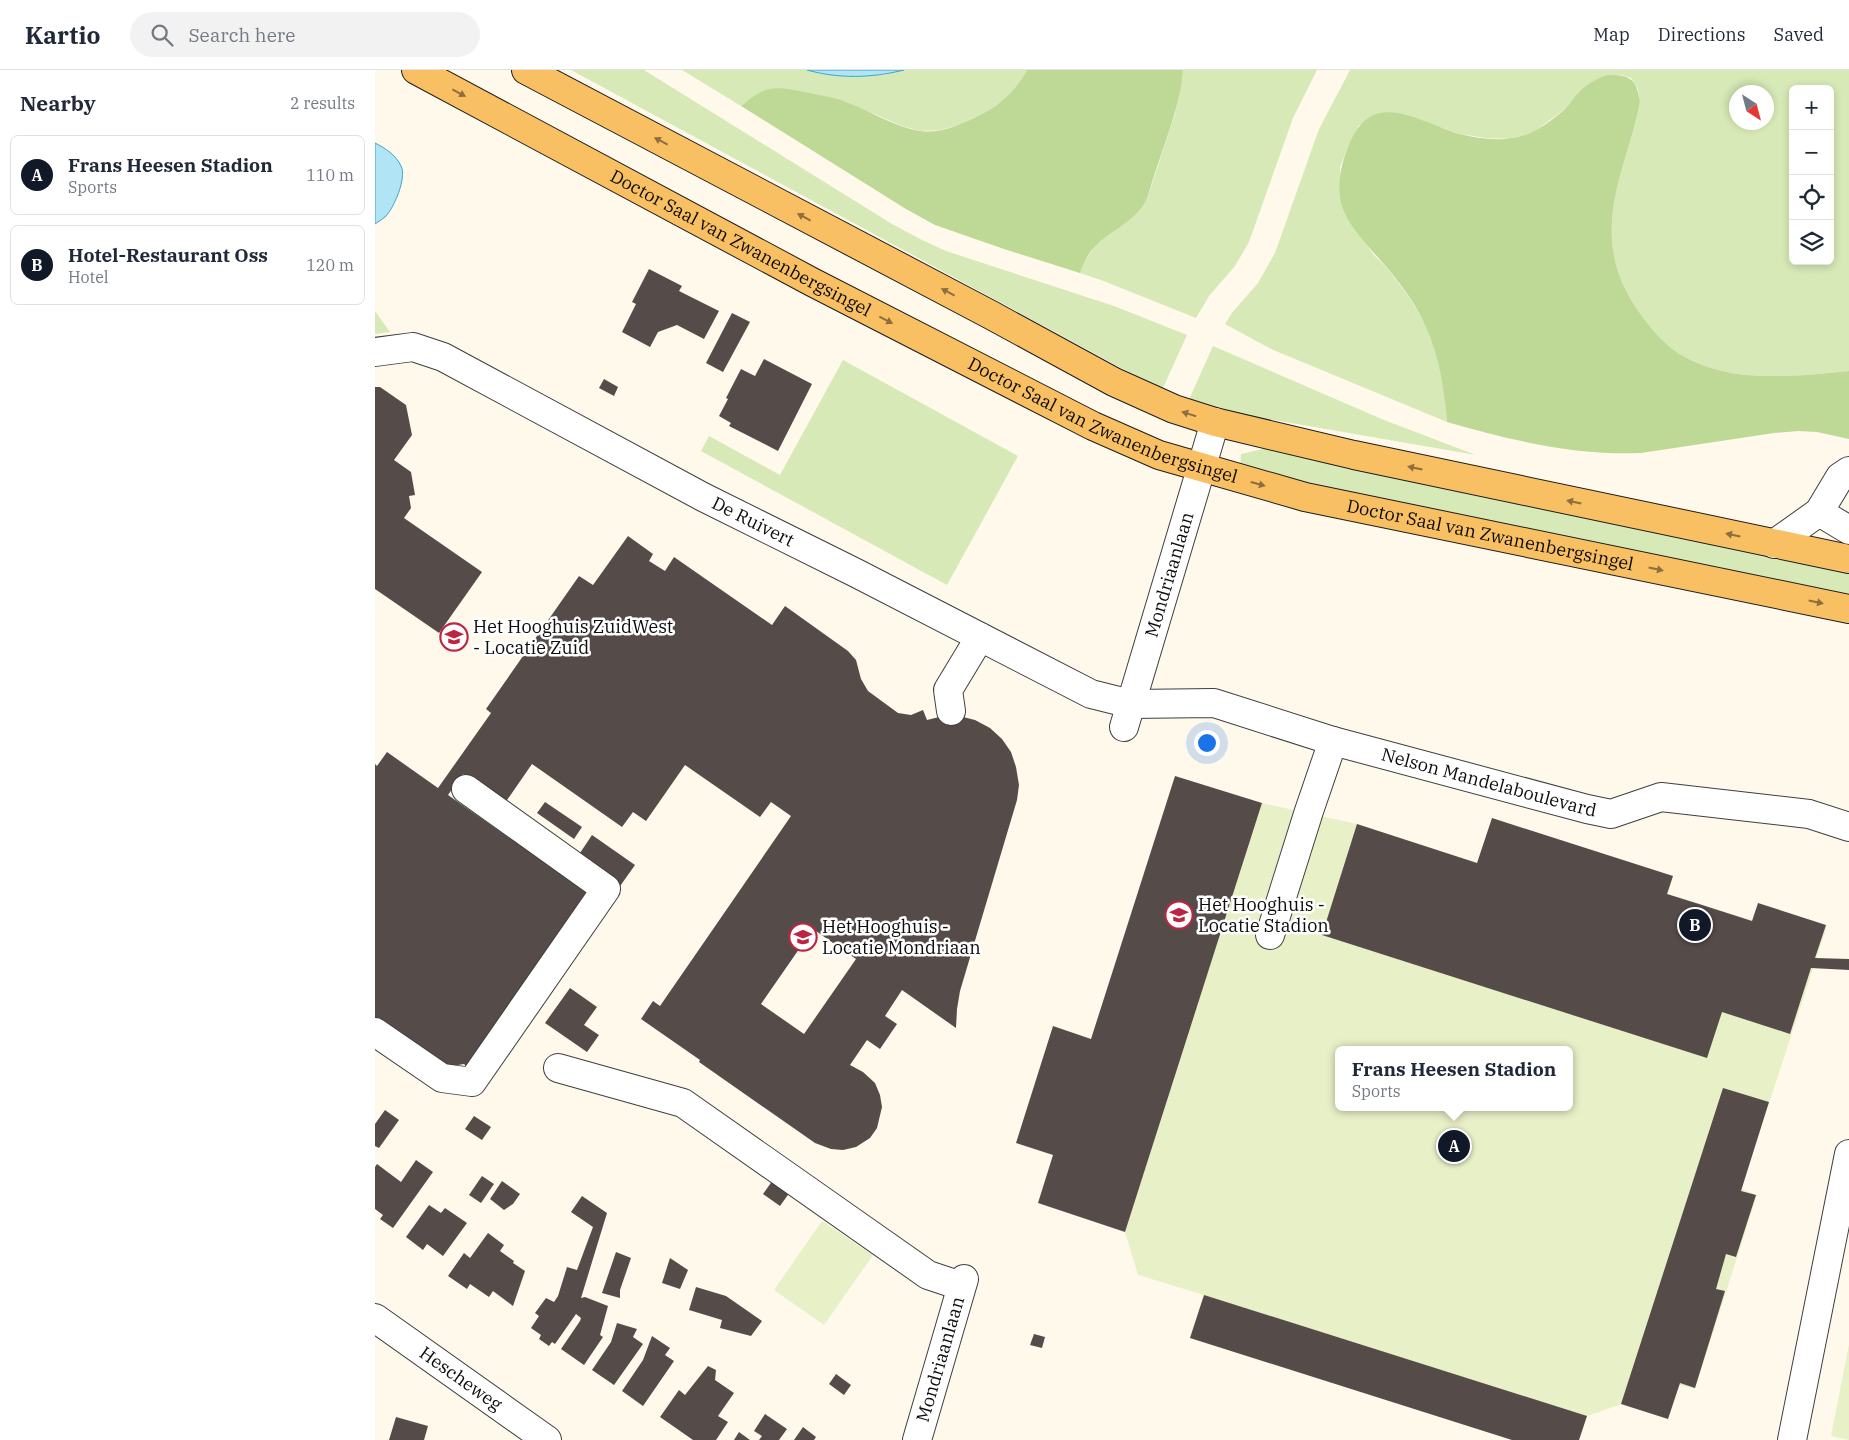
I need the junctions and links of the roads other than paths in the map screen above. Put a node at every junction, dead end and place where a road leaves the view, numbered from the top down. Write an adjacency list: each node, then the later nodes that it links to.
1 (416, 70): 5 (main road, Doctor Saal van Zwanenbergsingel, one-way to 5)
2 (526, 70): 4 (main road, one-way to 2)
3 (375, 352): 12 (street, De Ruivert)
4 (1215, 422): 5 (street, Mondriaanlaan); 9 (main road, one-way to 4)
5 (1200, 468): 11 (main road, Doctor Saal van Zwanenbergsingel, one-way to 11); 14 (street, Mondriaanlaan)
6 (1849, 472): 7 (street)
7 (1819, 512): 8 (street); 9 (street)
8 (1849, 530)
9 (1774, 544): 10 (main road)
10 (1849, 559)
11 (1849, 609)
12 (980, 637): 13 (street); 14 (street, De Ruivert)
13 (951, 711)
14 (1128, 715): 15 (street, Nelson Mandelaboulevard)
15 (1333, 741): 17 (street, Nelson Mandelaboulevard); 18 (street)
16 (466, 789): 19 (street)
17 (1849, 828)
18 (1271, 934)
19 (375, 1032)
20 (558, 1068): 24 (street, Mondriaanlaan)
21 (1849, 1154): 25 (street)
22 (375, 1318): 23 (street, Hescheweg)
23 (547, 1440)
24 (917, 1440)
25 (1792, 1440)

